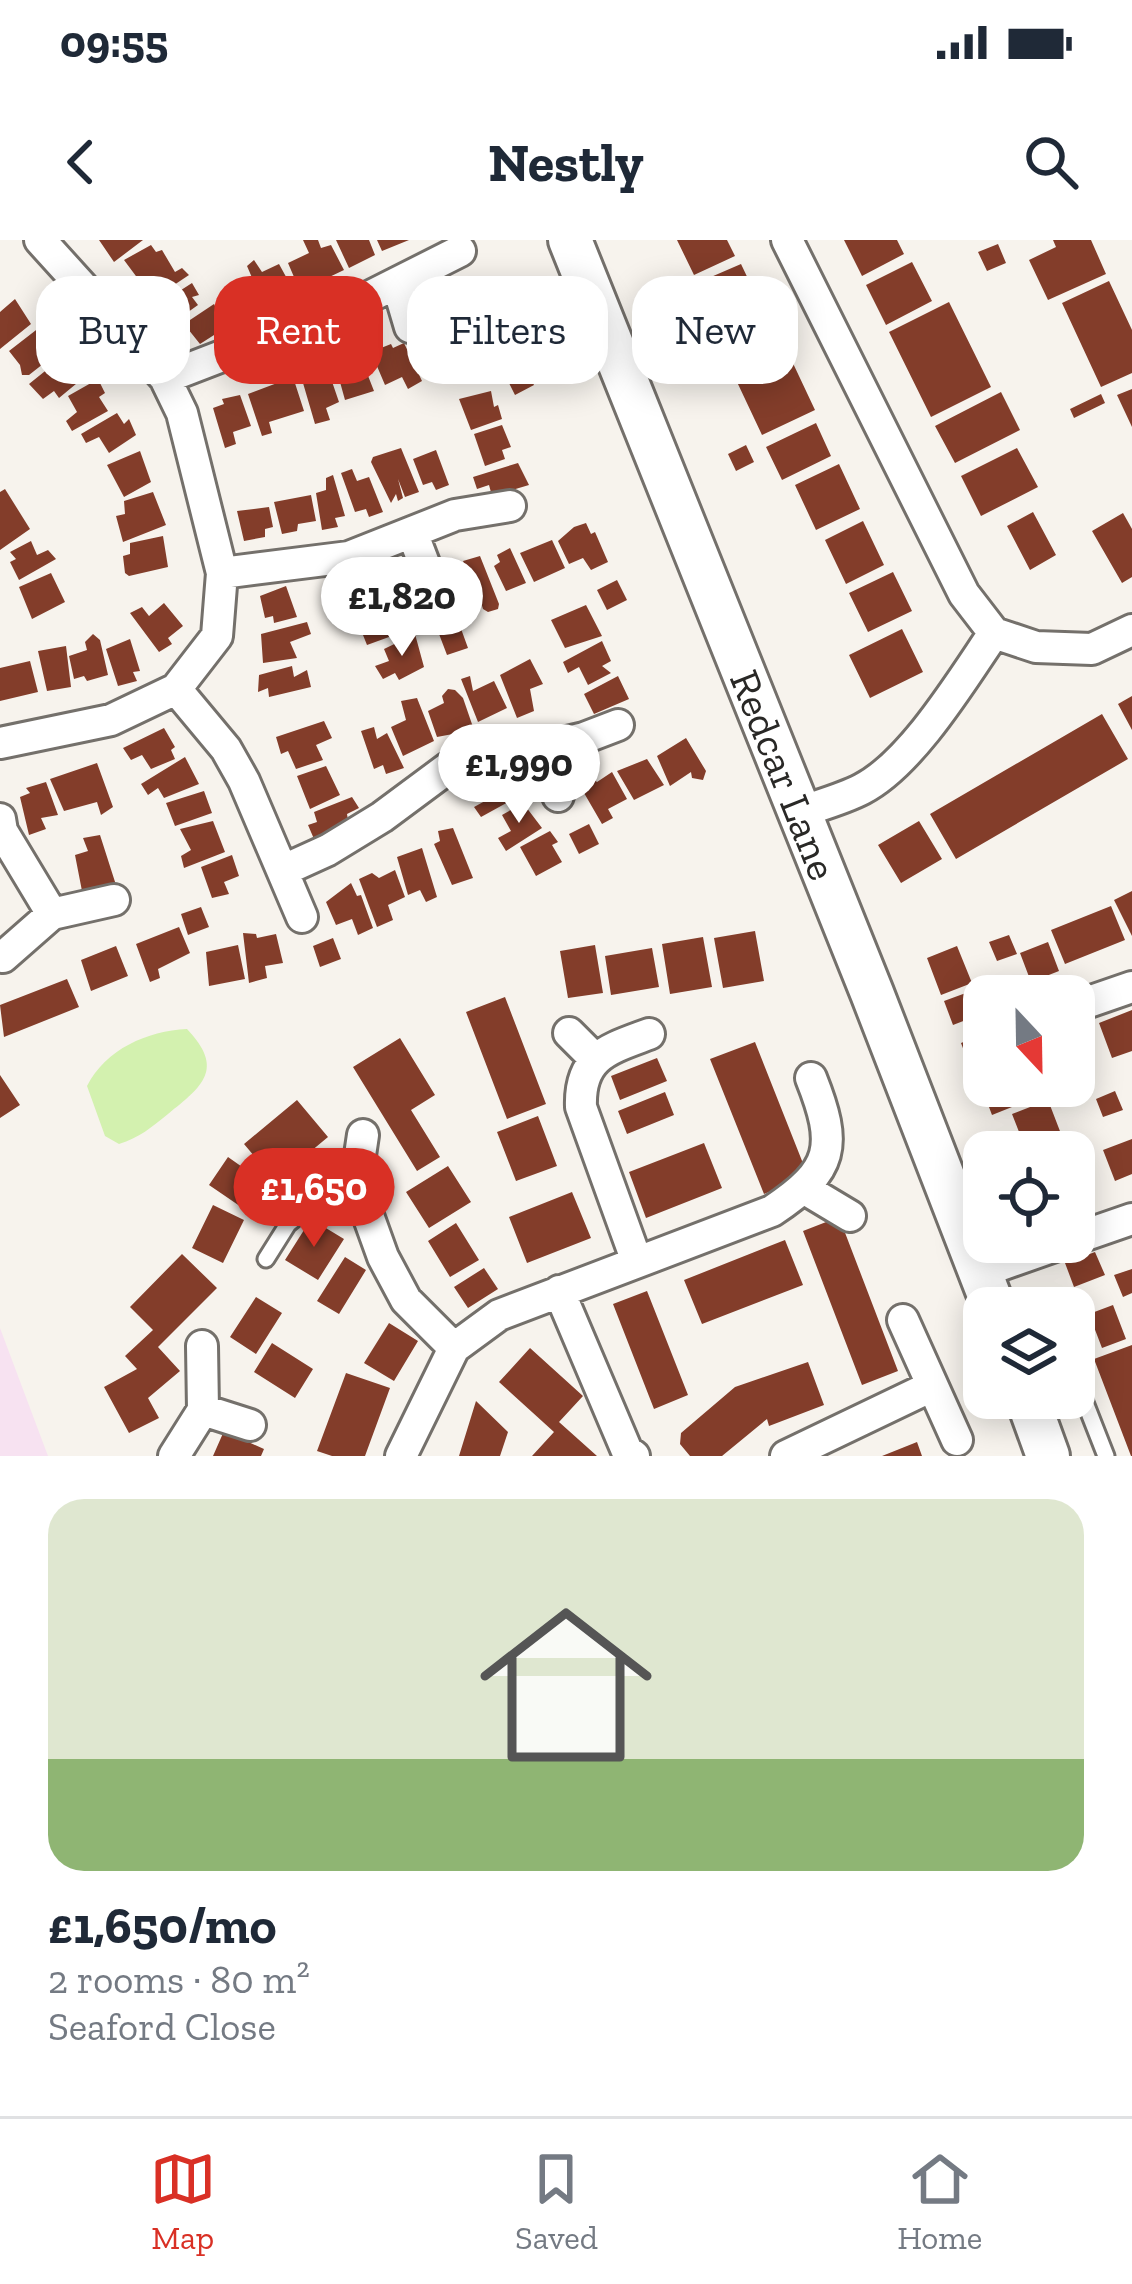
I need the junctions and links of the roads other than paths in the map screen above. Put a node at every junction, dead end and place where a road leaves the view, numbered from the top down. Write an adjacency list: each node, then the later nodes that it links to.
1 (40, 240): 5 (street)
2 (570, 240): 21 (main road, Redcar Lane)
3 (787, 240): 15 (street)
4 (460, 251): 6 (street)
5 (73, 276)
6 (397, 283): 7 (street); 8 (street)
7 (407, 317)
8 (190, 368)
9 (168, 384): 13 (street)
10 (510, 506): 11 (street)
11 (412, 532): 12 (street); 13 (street)
12 (425, 566)
13 (222, 573): 16 (street)
14 (1132, 630): 15 (street)
15 (994, 633): 21 (street)
16 (176, 689): 18 (street); 23 (street)
17 (618, 724): 19 (street)
18 (0, 743)
19 (541, 748): 20 (street); 23 (street)
20 (557, 796)
21 (800, 812): 44 (main road, Redcar Lane)
22 (0, 819): 25 (street)
23 (284, 870): 26 (street)
24 (114, 900): 25 (street)
25 (52, 914): 27 (street)
26 (302, 917)
27 (2, 956)
28 (1132, 987): 29 (street)
29 (1095, 1000)
30 (569, 1033): 32 (street)
31 (649, 1034): 32 (street)
32 (595, 1059): 42 (street)
33 (811, 1078): 36 (street)
34 (363, 1135): 35 (street)
35 (356, 1182): 37 (street); 49 (street)
36 (806, 1189): 38 (street); 42 (street)
37 (315, 1202): 41 (lane)
38 (850, 1216)
39 (1132, 1220): 40 (street)
40 (1095, 1232)
41 (266, 1258)
42 (637, 1262): 46 (street)
43 (1032, 1263): 45 (street)
44 (987, 1287)
45 (993, 1287)
46 (559, 1291): 49 (street); 58 (street)
47 (903, 1319): 50 (street)
48 (202, 1346): 51 (street)
49 (454, 1348): 57 (street)
50 (930, 1387): 55 (street); 59 (street)
51 (202, 1410): 54 (street); 56 (street)
52 (1035, 1419): 60 (main road)
53 (1092, 1419): 61 (lane)
54 (250, 1425)
55 (957, 1440)
56 (174, 1456)
57 (401, 1456)
58 (634, 1456)
59 (786, 1456)
60 (1048, 1456)
61 (1106, 1456)

